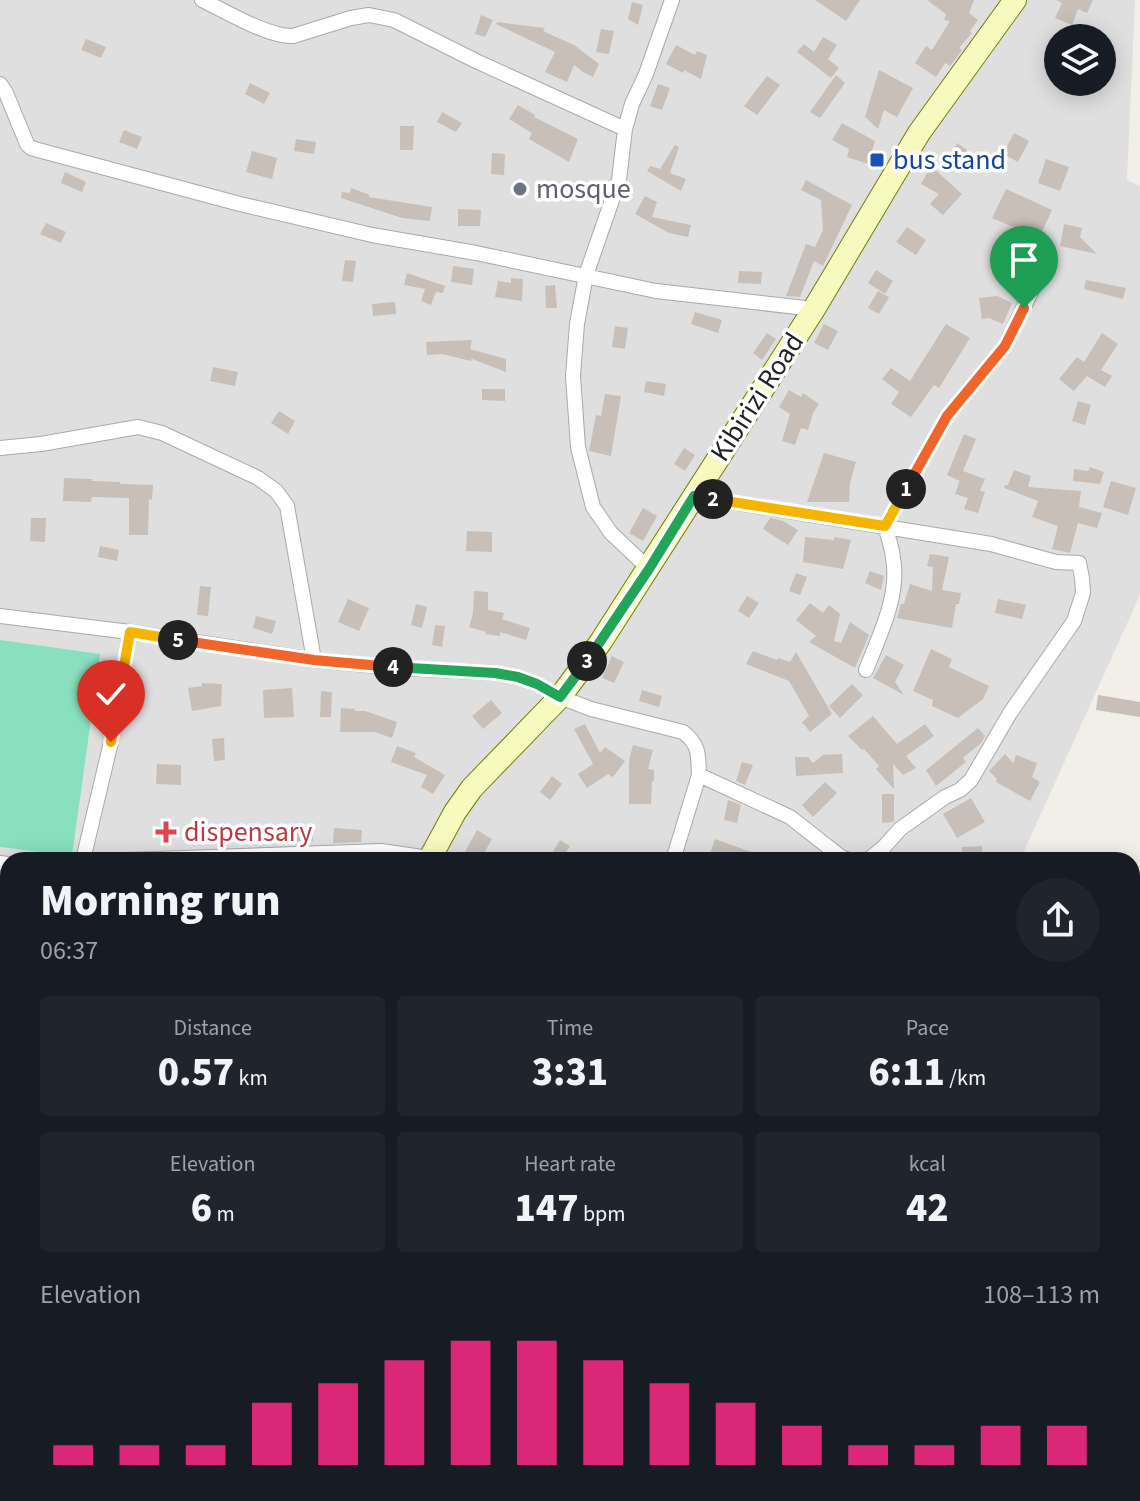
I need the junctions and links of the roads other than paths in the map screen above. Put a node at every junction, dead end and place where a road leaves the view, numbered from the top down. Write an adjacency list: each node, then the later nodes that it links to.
1 (202, 0): 5 (street)
2 (672, 0): 5 (street)
3 (1015, 0): 8 (street, Kibirizi Road)
4 (0, 84): 7 (street)
5 (625, 129): 7 (street)
6 (1045, 253): 11 (street)
7 (586, 275): 8 (street); 12 (street)
8 (814, 309): 10 (street, Kibirizi Road)
9 (0, 448): 15 (street)
10 (694, 496): 11 (street); 12 (street, Kibirizi Road)
11 (885, 526): 16 (street); 25 (street)
12 (649, 569): 17 (street, Kibirizi Road)
13 (0, 616): 14 (street)
14 (130, 632): 15 (street); 19 (street)
15 (314, 660): 17 (street)
16 (866, 670)
17 (560, 697): 18 (street); 22 (street, Kibirizi Road)
18 (699, 775): 23 (street); 24 (street)
19 (85, 852)
20 (353, 852): 21 (street)
21 (387, 852)
22 (433, 852)
23 (675, 852)
24 (835, 852)
25 (878, 852)

